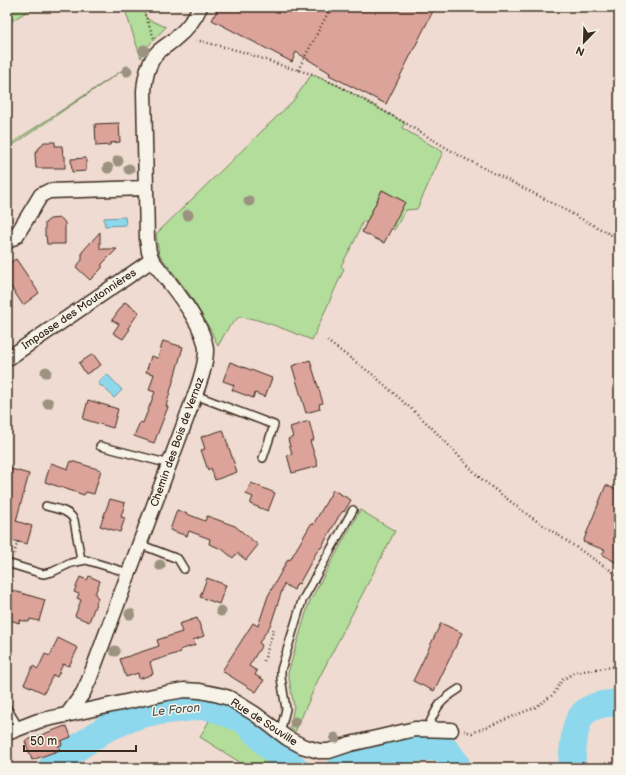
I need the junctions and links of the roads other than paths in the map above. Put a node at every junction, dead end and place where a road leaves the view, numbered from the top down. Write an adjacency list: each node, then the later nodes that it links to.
1 (200, 7): 2 (street, Chemin des Bois de Vernaz)
2 (146, 188): 3 (street); 4 (street, Chemin des Bois de Vernaz)
3 (7, 242)
4 (152, 260): 5 (street, Impasse des Moutonnières); 6 (street, Chemin des Bois de Vernaz)
5 (7, 359)
6 (195, 395): 8 (lane); 9 (street, Chemin des Bois de Vernaz)
7 (100, 446): 9 (lane)
8 (263, 458)
9 (170, 464): 12 (street, Chemin des Bois de Vernaz)
10 (46, 506): 13 (lane)
11 (353, 510): 23 (lane)
12 (139, 544): 15 (lane); 16 (street, Chemin des Bois de Vernaz)
13 (81, 560): 14 (lane); 16 (lane)
14 (7, 563)
15 (184, 569)
16 (129, 573): 19 (street, Chemin des Bois de Vernaz)
17 (459, 689): 20 (lane)
18 (7, 708): 22 (lane)
19 (67, 715): 22 (street, Rue de Souville); 23 (street, Rue de Souville)
20 (427, 729): 21 (street, Rue de Souville); 23 (street, Rue de Souville)
21 (451, 730)
22 (13, 731)
23 (280, 733)

